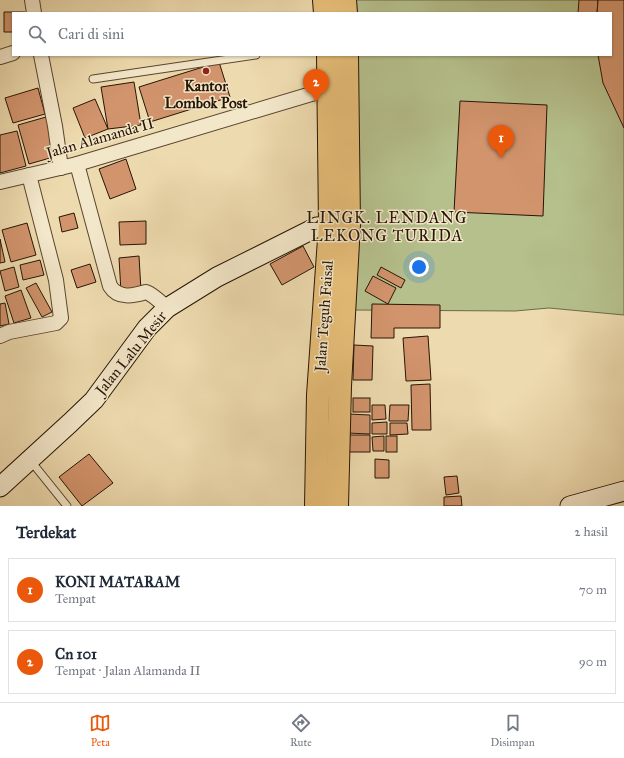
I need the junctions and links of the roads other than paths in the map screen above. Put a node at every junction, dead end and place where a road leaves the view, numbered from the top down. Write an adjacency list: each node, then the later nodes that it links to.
1 (32, 0): 4 (street)
2 (324, 0): 5 (highway)
3 (345, 0): 6 (highway)
4 (34, 12)
5 (326, 12)
6 (346, 12)
7 (12, 53): 12 (street)
8 (41, 56): 16 (street)
9 (249, 56): 13 (lane)
10 (328, 56): 14 (highway, Jalan Teguh Faisal)
11 (347, 56): 14 (highway, Jalan Teguh Faisal)
12 (0, 57)
13 (93, 79)
14 (338, 88): 15 (street, Jalan Alamanda II); 19 (highway, Jalan Teguh Faisal)
15 (77, 164): 16 (street, Jalan Alamanda II); 20 (street)
16 (61, 168): 17 (street, Jalan Alamanda II)
17 (29, 175): 18 (street, Jalan Alamanda II); 21 (street)
18 (0, 182)
19 (340, 225): 20 (street, Jalan Lalu Mesir); 26 (highway, Jalan Teguh Faisal); 27 (highway, Jalan Teguh Faisal)
20 (166, 308): 22 (street, Jalan Lalu Mesir)
21 (0, 336)
22 (30, 460): 23 (street, Jalan Lalu Mesir); 25 (lane)
23 (0, 487)
24 (621, 497): 28 (street)
25 (67, 506)
26 (316, 506)
27 (337, 506)
28 (570, 506)

